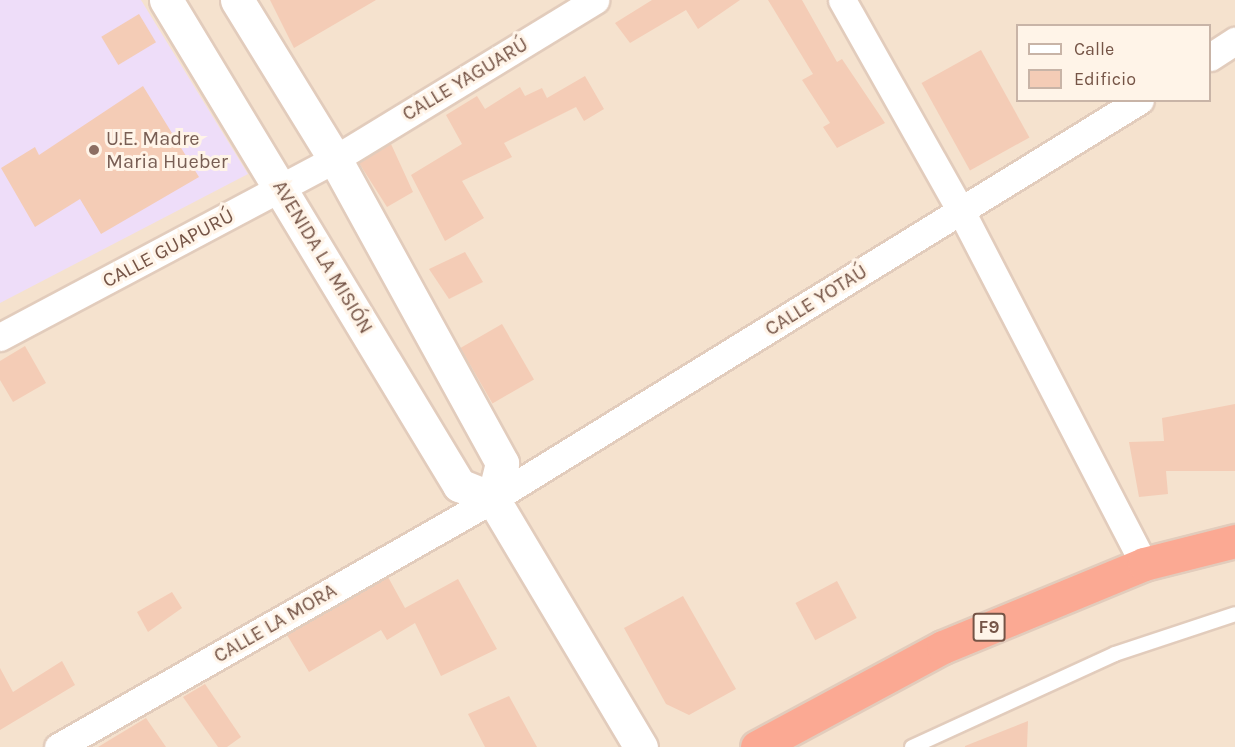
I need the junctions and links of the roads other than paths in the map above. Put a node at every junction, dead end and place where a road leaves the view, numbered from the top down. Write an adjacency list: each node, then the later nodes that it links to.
1 (166, 0): 9 (main road, AVENIDA LA MISIÓN)
2 (237, 0): 8 (main road)
3 (595, 0): 8 (street, CALLE YAGUARÚ)
4 (842, 0): 10 (street)
5 (1235, 41): 6 (street)
6 (1211, 56)
7 (1137, 102): 10 (street, CALLE YOTAÚ)
8 (335, 159): 9 (street, CALLE GUAPURÚ); 12 (main road)
9 (282, 188): 11 (street, CALLE GUAPURÚ); 12 (main road, AVENIDA LA MISIÓN)
10 (961, 211): 12 (street, CALLE YOTAÚ); 14 (street)
11 (0, 337)
12 (493, 499): 16 (street, CALLE LA MORA); 17 (main road)
13 (1235, 541): 14 (highway, F9)
14 (1144, 564): 18 (highway, F9)
15 (1235, 614): 19 (lane)
16 (58, 747)
17 (641, 747)
18 (757, 747)
19 (912, 747)

